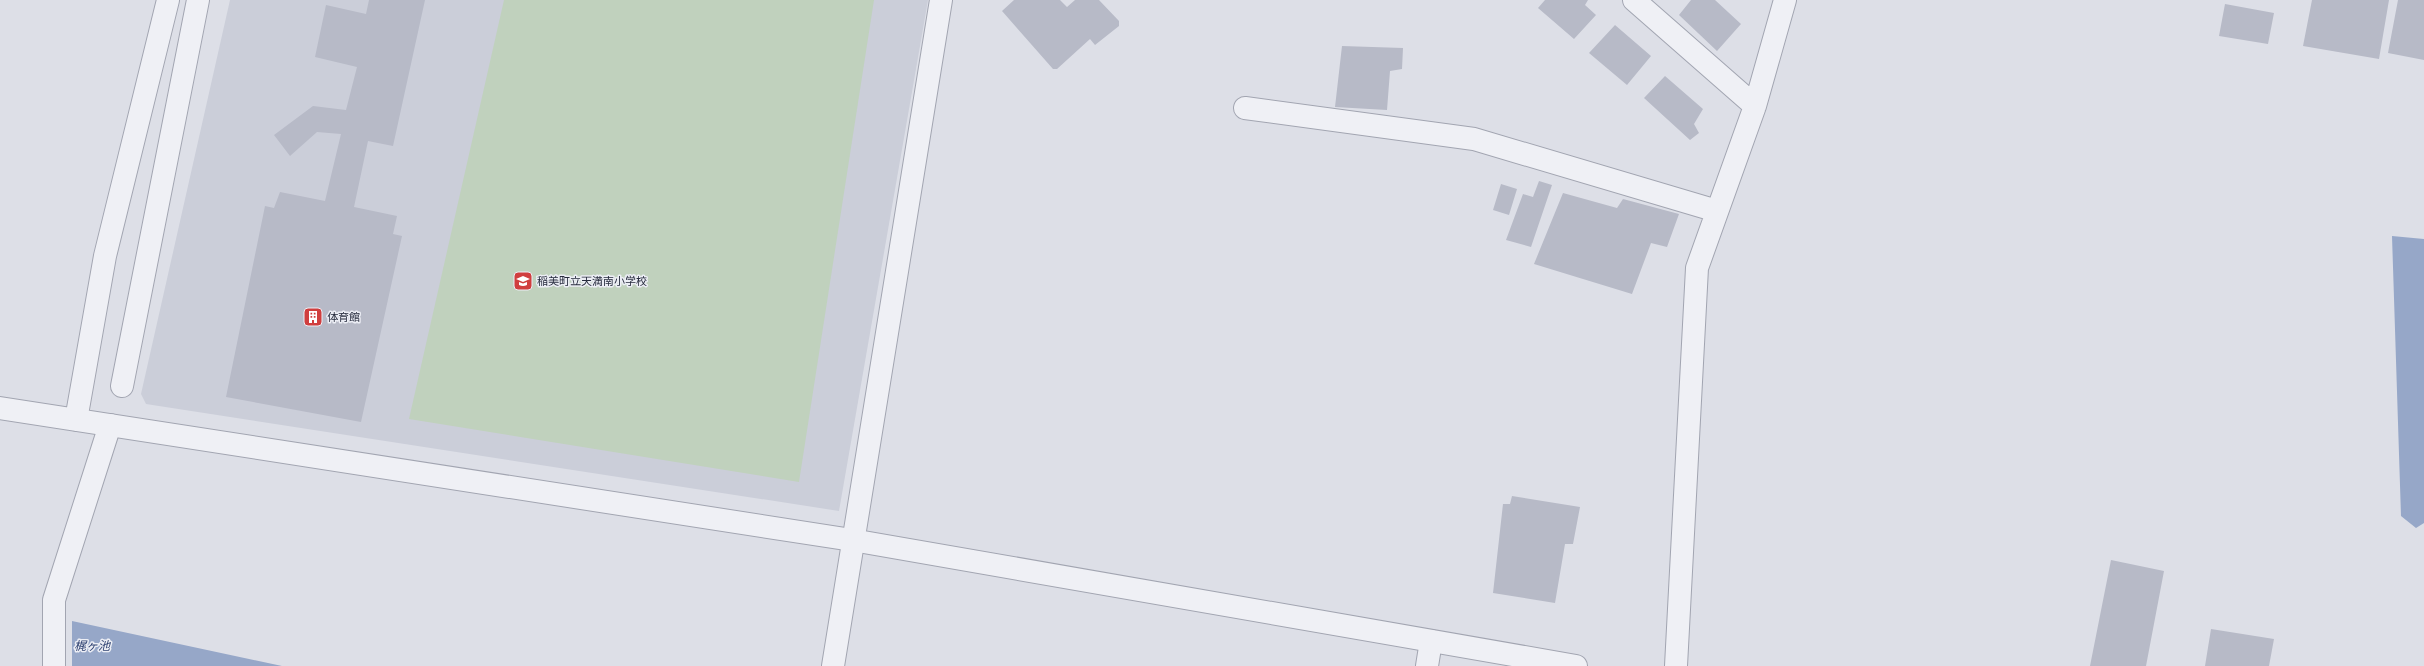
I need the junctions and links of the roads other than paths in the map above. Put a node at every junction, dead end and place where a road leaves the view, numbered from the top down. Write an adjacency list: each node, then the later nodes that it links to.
1 (168, 0): 11 (street)
2 (198, 0): 9 (street)
3 (941, 0): 13 (street)
4 (1634, 0): 6 (street)
5 (1785, 0): 6 (street)
6 (1755, 106): 8 (street)
7 (1245, 108): 8 (street)
8 (1717, 210): 19 (street)
9 (122, 386)
10 (0, 408): 11 (street)
11 (76, 420): 12 (street)
12 (110, 425): 13 (street); 15 (street)
13 (852, 540): 14 (street); 16 (street)
14 (1430, 641): 17 (street); 18 (street)
15 (54, 666)
16 (833, 666)
17 (1427, 666)
18 (1576, 666)
19 (1676, 666)

